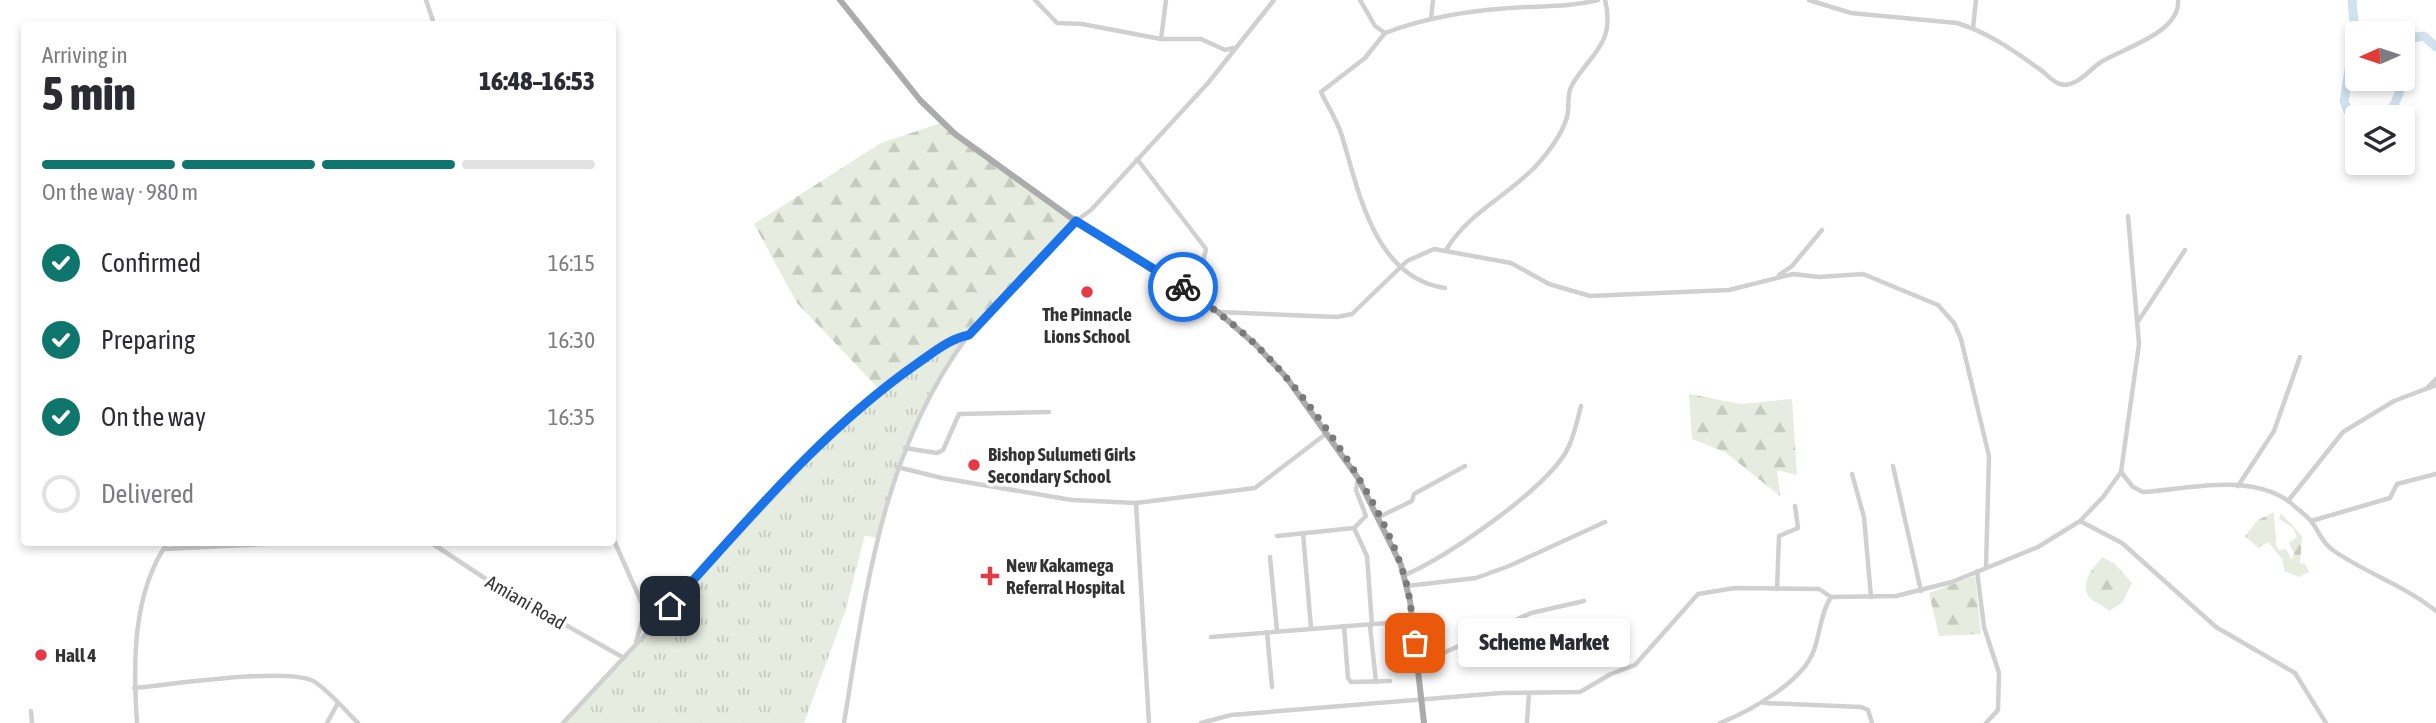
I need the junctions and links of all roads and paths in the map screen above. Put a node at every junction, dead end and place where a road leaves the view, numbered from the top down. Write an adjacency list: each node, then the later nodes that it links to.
1 (426, 0): 14 (street)
2 (840, 0): 21 (main road)
3 (1035, 0): 17 (street)
4 (1166, 0): 17 (street)
5 (1274, 0): 18 (street)
6 (1360, 0): 16 (street)
7 (1433, 0): 13 (street)
8 (1598, 0): 13 (street)
9 (1605, 0): 23 (street)
10 (1809, 0): 15 (street)
11 (1976, 0): 15 (street)
12 (2178, 0): 15 (street)
13 (1431, 19): 16 (street)
14 (433, 21)
15 (1973, 28)
16 (1385, 33): 25 (street)
17 (1161, 39): 18 (street)
18 (1234, 48): 19 (street)
19 (1137, 159): 21 (street); 27 (street)
20 (2128, 216): 30 (street)
21 (1076, 221): 27 (main road); 31 (street)
22 (1822, 230): 26 (street)
23 (1446, 250): 25 (street); 26 (street)
24 (2185, 250): 30 (street)
25 (1401, 267): 28 (street); 29 (street)
26 (1778, 275): 64 (street)
27 (1175, 282): 29 (main road)
28 (1445, 288)
29 (1218, 312): 38 (main road)
30 (2138, 320): 43 (street)
31 (969, 335): 39 (street); 77 (street)
32 (2300, 357): 47 (street)
33 (2436, 379): 35 (street)
34 (2436, 385): 35 (street)
35 (2428, 388): 48 (street)
36 (1581, 406): 66 (street)
37 (1049, 412): 39 (street)
38 (1327, 433): 46 (main road); 49 (street)
39 (905, 448): 42 (street)
40 (1465, 466): 51 (street)
41 (1893, 466): 69 (street)
42 (897, 467): 49 (street); 100 (street)
43 (2122, 472): 47 (street); 52 (street)
44 (1852, 474): 71 (street)
45 (2436, 474): 53 (street)
46 (1358, 478): 51 (main road); 55 (street)
47 (2238, 486): 48 (street)
48 (2288, 501): 53 (street)
49 (1136, 503): 101 (street)
50 (1795, 506): 68 (street)
51 (1379, 517): 66 (main road)
52 (2080, 521): 64 (street); 108 (street)
53 (2311, 521): 73 (street)
54 (1605, 522): 67 (street)
55 (1354, 528): 56 (street); 76 (street)
56 (1303, 533): 57 (street); 79 (street)
57 (1277, 536)
58 (616, 545): 74 (street)
59 (166, 546): 62 (street)
60 (224, 546): 62 (street)
61 (436, 546): 84 (street, Amiani Road)
62 (164, 549): 89 (street)
63 (1270, 557): 80 (street)
64 (1986, 568): 65 (street)
65 (1977, 571): 69 (street); 107 (street)
66 (1405, 575): 67 (main road)
67 (1407, 586): 75 (main road)
68 (1777, 589): 70 (street); 90 (street)
69 (1921, 591): 71 (street)
70 (1831, 597): 71 (street); 93 (street)
71 (1871, 597)
72 (1584, 601): 85 (street)
73 (2435, 609)
74 (645, 613): 77 (street); 83 (street)
75 (1412, 621): 76 (street); 85 (main road)
76 (1371, 625): 78 (street); 87 (street)
77 (652, 626): 83 (street)
78 (1344, 626): 79 (street); 87 (street)
79 (1311, 628): 80 (street)
80 (1277, 631): 81 (street)
81 (1267, 632): 82 (street); 88 (street)
82 (1211, 637)
83 (636, 643): 84 (street)
84 (624, 658): 99 (street)
85 (1418, 665): 91 (main road)
86 (1390, 681): 87 (street)
87 (1376, 682)
88 (1272, 687)
89 (134, 688): 92 (street); 96 (street)
90 (1529, 692): 91 (street); 104 (street)
91 (1422, 701): 102 (street); 103 (main road)
92 (338, 703): 97 (street); 98 (street)
93 (1763, 703): 105 (street); 106 (street)
94 (31, 711): 95 (street)
95 (32, 723)
96 (137, 723)
97 (327, 723)
98 (358, 723)
99 (563, 723)
100 (844, 723)
101 (1149, 723)
102 (1202, 723)
103 (1424, 723)
104 (1527, 723)
105 (1720, 723)
106 (1872, 723)
107 (1986, 723)
108 (2326, 723)

